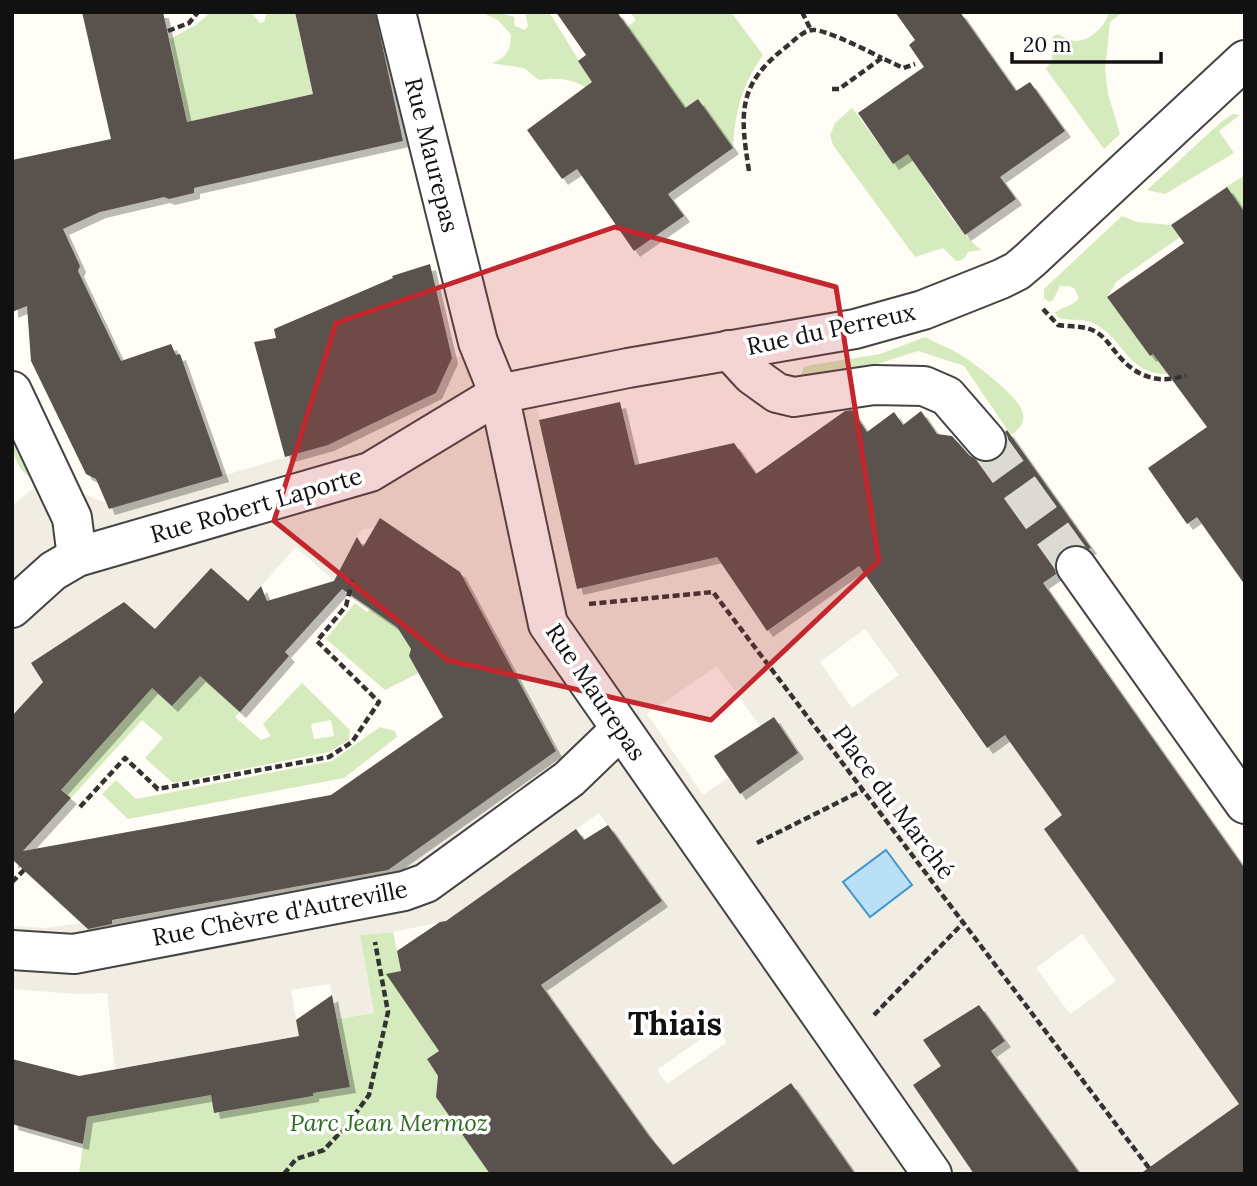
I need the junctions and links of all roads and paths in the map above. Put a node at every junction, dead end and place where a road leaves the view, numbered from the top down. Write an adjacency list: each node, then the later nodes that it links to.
1 (198, 12): 5 (path)
2 (396, 12): 15 (street, Rue Maurepas)
3 (802, 12): 4 (path)
4 (811, 30): 6 (path); 10 (path)
5 (168, 32)
6 (883, 58): 8 (path); 9 (path)
7 (1245, 60): 11 (street, Rue du Perreux)
8 (915, 64)
9 (832, 89)
10 (749, 171)
11 (1017, 271): 12 (street, Rue du Perreux); 13 (path)
12 (729, 350): 15 (street, Rue du Perreux); 16 (street)
13 (1186, 375)
14 (12, 391): 17 (street)
15 (499, 394): 17 (street, Rue Robert Laporte); 21 (street, Rue Maurepas)
16 (986, 441)
17 (78, 557): 20 (street, Rue Robert Laporte)
18 (1076, 566): 24 (street)
19 (348, 579): 25 (path)
20 (12, 608)
21 (545, 611): 22 (street, Rue Maurepas); 23 (path, Place du Marché)
22 (621, 729): 26 (street, Rue Maurepas); 31 (street, Rue Chèvre d'Autreville)
23 (863, 790): 26 (path); 29 (path, Place du Marché)
24 (1245, 804)
25 (80, 807)
26 (714, 865): 32 (street, Rue Maurepas)
27 (23, 870): 28 (path)
28 (12, 882)
29 (964, 923): 32 (path); 33 (path, Place du Marché)
30 (373, 934): 34 (path)
31 (12, 950)
32 (842, 1047): 35 (street, Rue Maurepas)
33 (1149, 1168)
34 (284, 1174)
35 (932, 1174)

